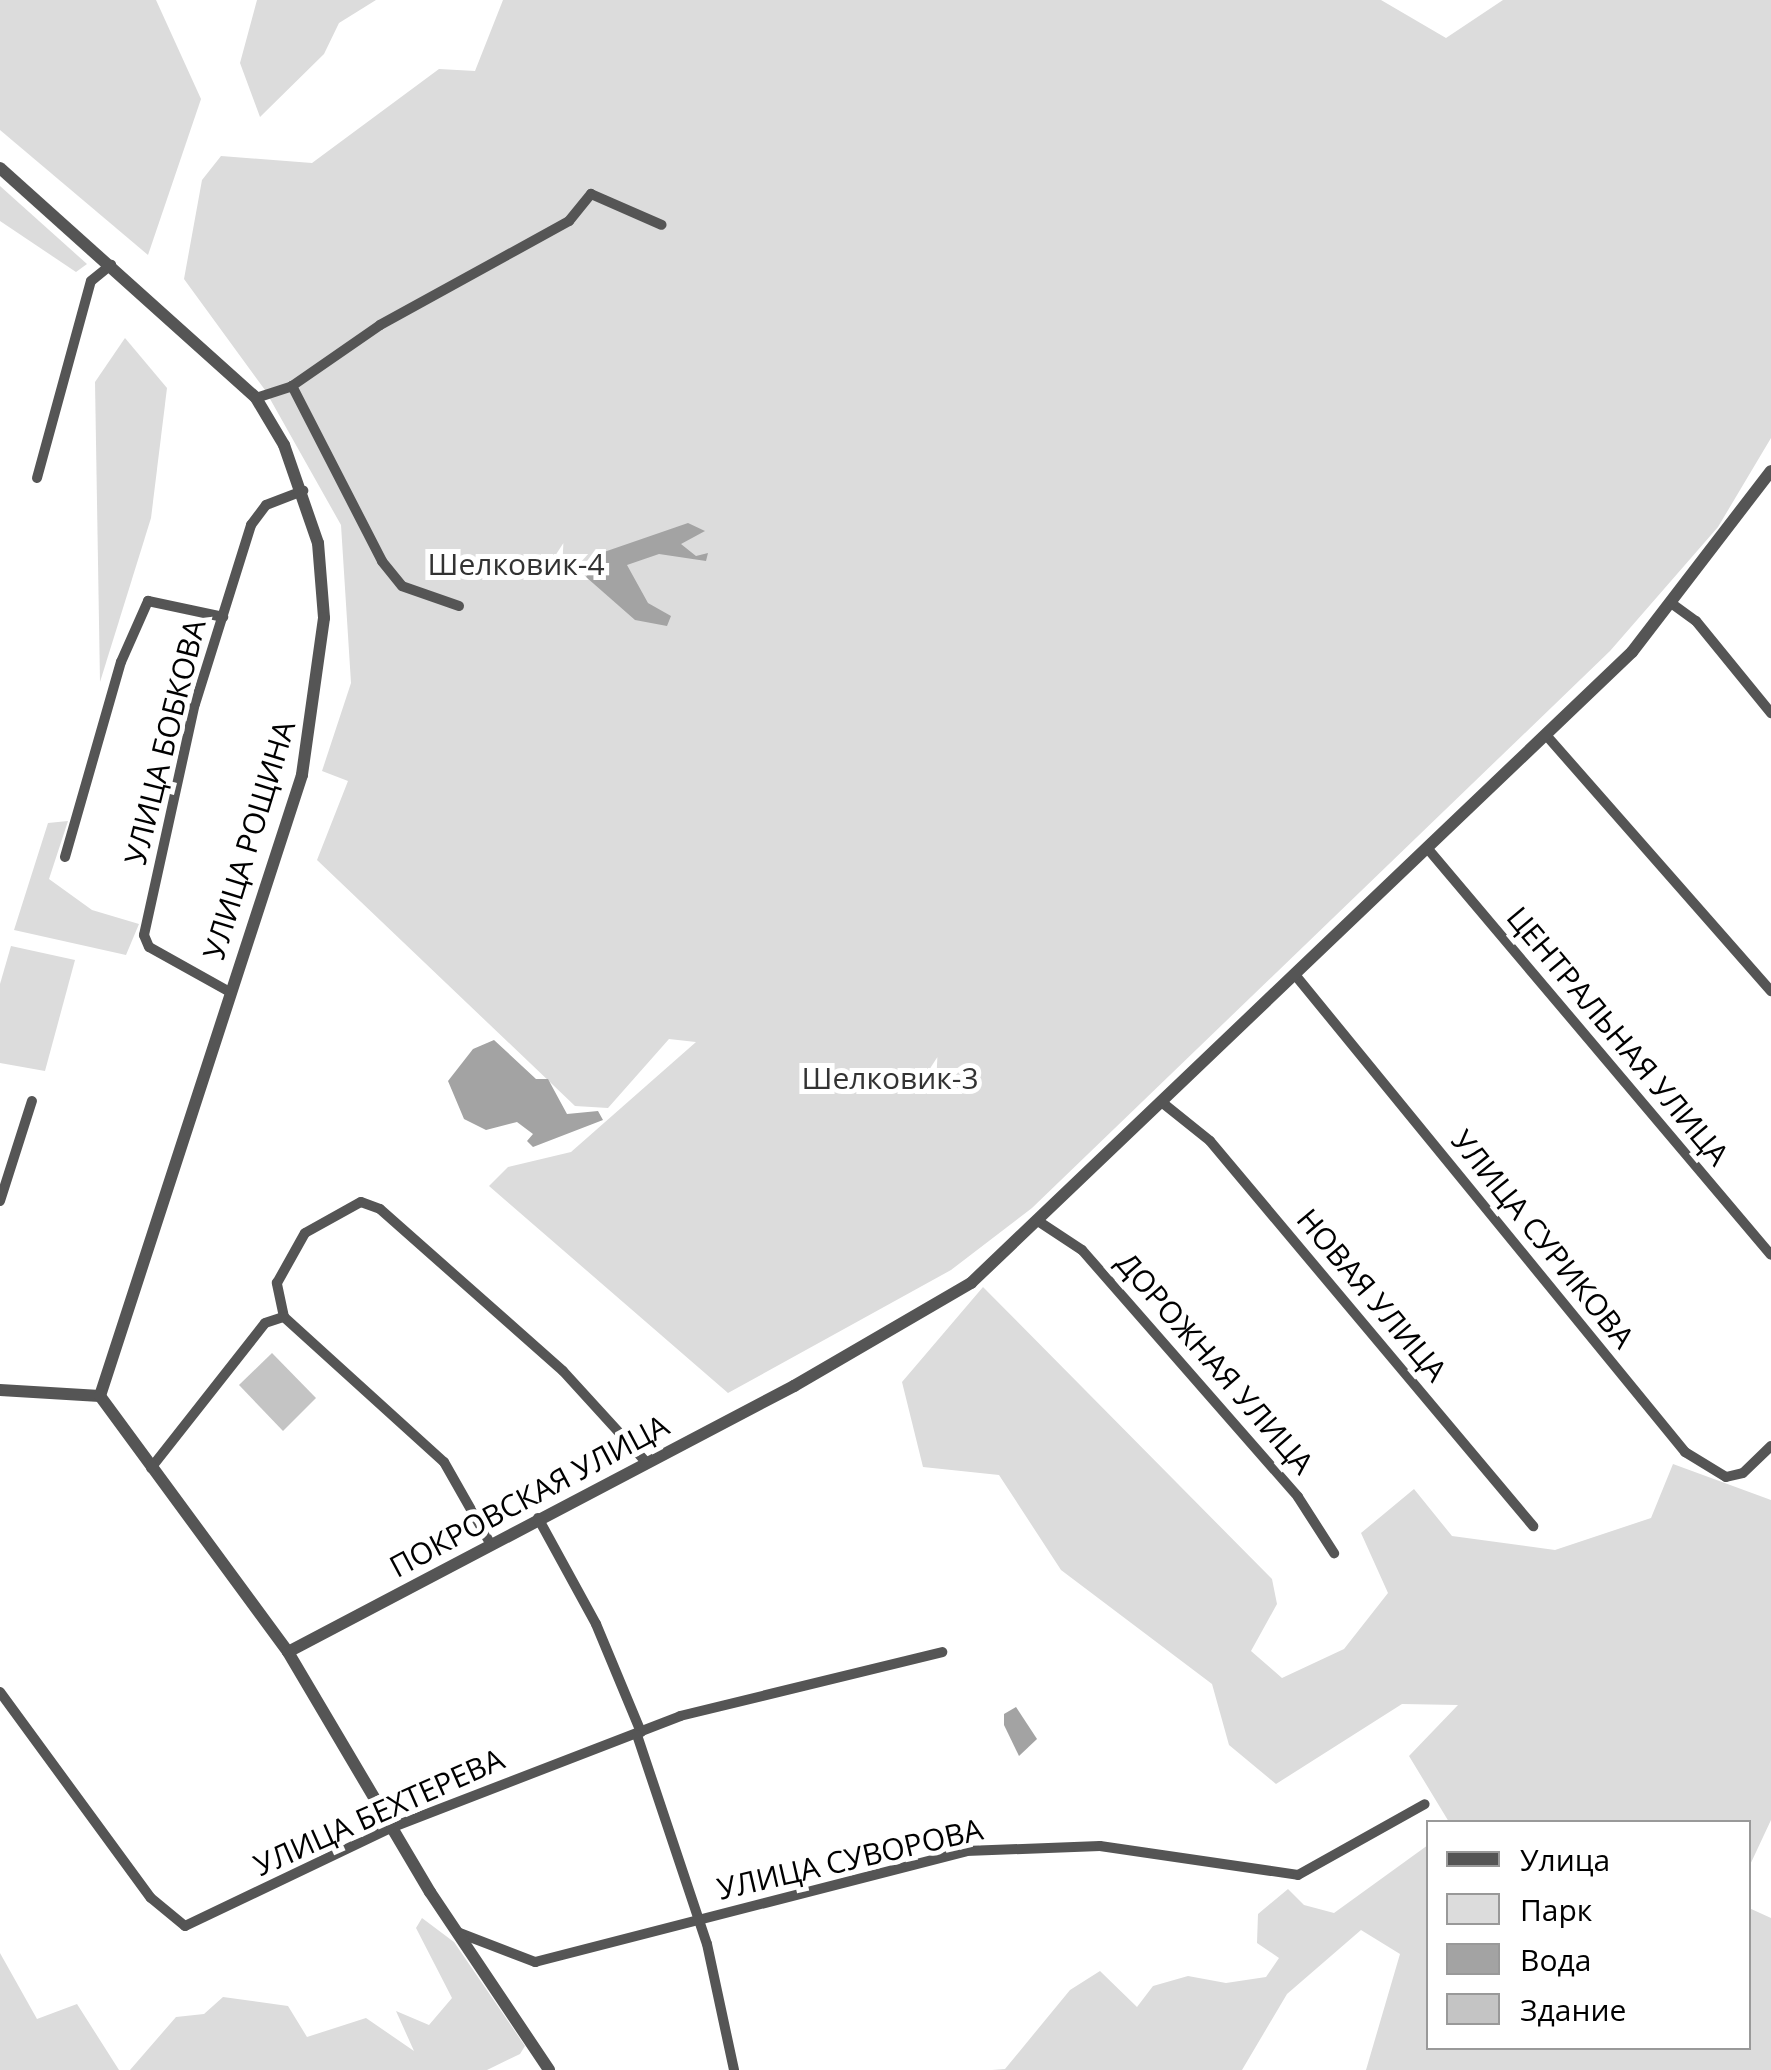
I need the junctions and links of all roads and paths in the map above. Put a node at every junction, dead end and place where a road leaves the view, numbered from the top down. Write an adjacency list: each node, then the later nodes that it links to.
1 (0, 168): 3 (street, УЛИЦА РОЩИНА)
2 (662, 225): 4 (street)
3 (111, 265): 5 (street, УЛИЦА РОЩИНА); 7 (street)
4 (292, 386): 5 (street); 10 (street)
5 (256, 398): 8 (street, УЛИЦА РОЩИНА)
6 (1771, 471): 9 (street, ПОКРОВСКАЯ УЛИЦА)
7 (37, 478)
8 (303, 491): 11 (street, УЛИЦА БОБКОВА); 17 (street, УЛИЦА РОЩИНА)
9 (1671, 604): 12 (street); 13 (street, ПОКРОВСКАЯ УЛИЦА)
10 (460, 606)
11 (222, 617): 15 (street); 17 (street, УЛИЦА БОБКОВА)
12 (1771, 713)
13 (1546, 735): 14 (street, ПОКРОВСКАЯ УЛИЦА); 18 (street)
14 (1428, 849): 16 (street, ПОКРОВСКАЯ УЛИЦА); 23 (street, ЦЕНТРАЛЬНАЯ УЛИЦА)
15 (65, 857)
16 (1296, 976): 20 (street, ПОКРОВСКАЯ УЛИЦА); 27 (street, УЛИЦА СУРИКОВА)
17 (228, 990): 26 (street, УЛИЦА РОЩИНА)
18 (1771, 990)
19 (32, 1101): 21 (street)
20 (1164, 1104): 22 (street, ПОКРОВСКАЯ УЛИЦА); 31 (street, НОВАЯ УЛИЦА)
21 (0, 1201)
22 (1041, 1223): 28 (street, ПОКРОВСКАЯ УЛИЦА); 33 (street, ДОРОЖНАЯ УЛИЦА)
23 (1771, 1255)
24 (284, 1317): 28 (street); 29 (street); 32 (street)
25 (0, 1390): 26 (street)
26 (100, 1396): 29 (street)
27 (1771, 1446)
28 (647, 1462): 30 (street, ПОКРОВСКАЯ УЛИЦА)
29 (151, 1468): 34 (street)
30 (538, 1518): 32 (street, ПОКРОВСКАЯ УЛИЦА); 37 (street)
31 (1533, 1526)
32 (490, 1542): 34 (street, ПОКРОВСКАЯ УЛИЦА)
33 (1334, 1553)
34 (288, 1652): 39 (street)
35 (942, 1652): 37 (street, УЛИЦА БЕХТЕРЕВА)
36 (0, 1692): 39 (street, УЛИЦА БЕХТЕРЕВА)
37 (639, 1733): 39 (street, УЛИЦА БЕХТЕРЕВА); 40 (street)
38 (1426, 1804): 40 (street, УЛИЦА СУВОРОВА)
39 (393, 1826): 41 (street)
40 (698, 1921): 41 (street, УЛИЦА СУВОРОВА); 43 (street)
41 (457, 1932): 42 (street)
42 (549, 2070)
43 (734, 2070)

